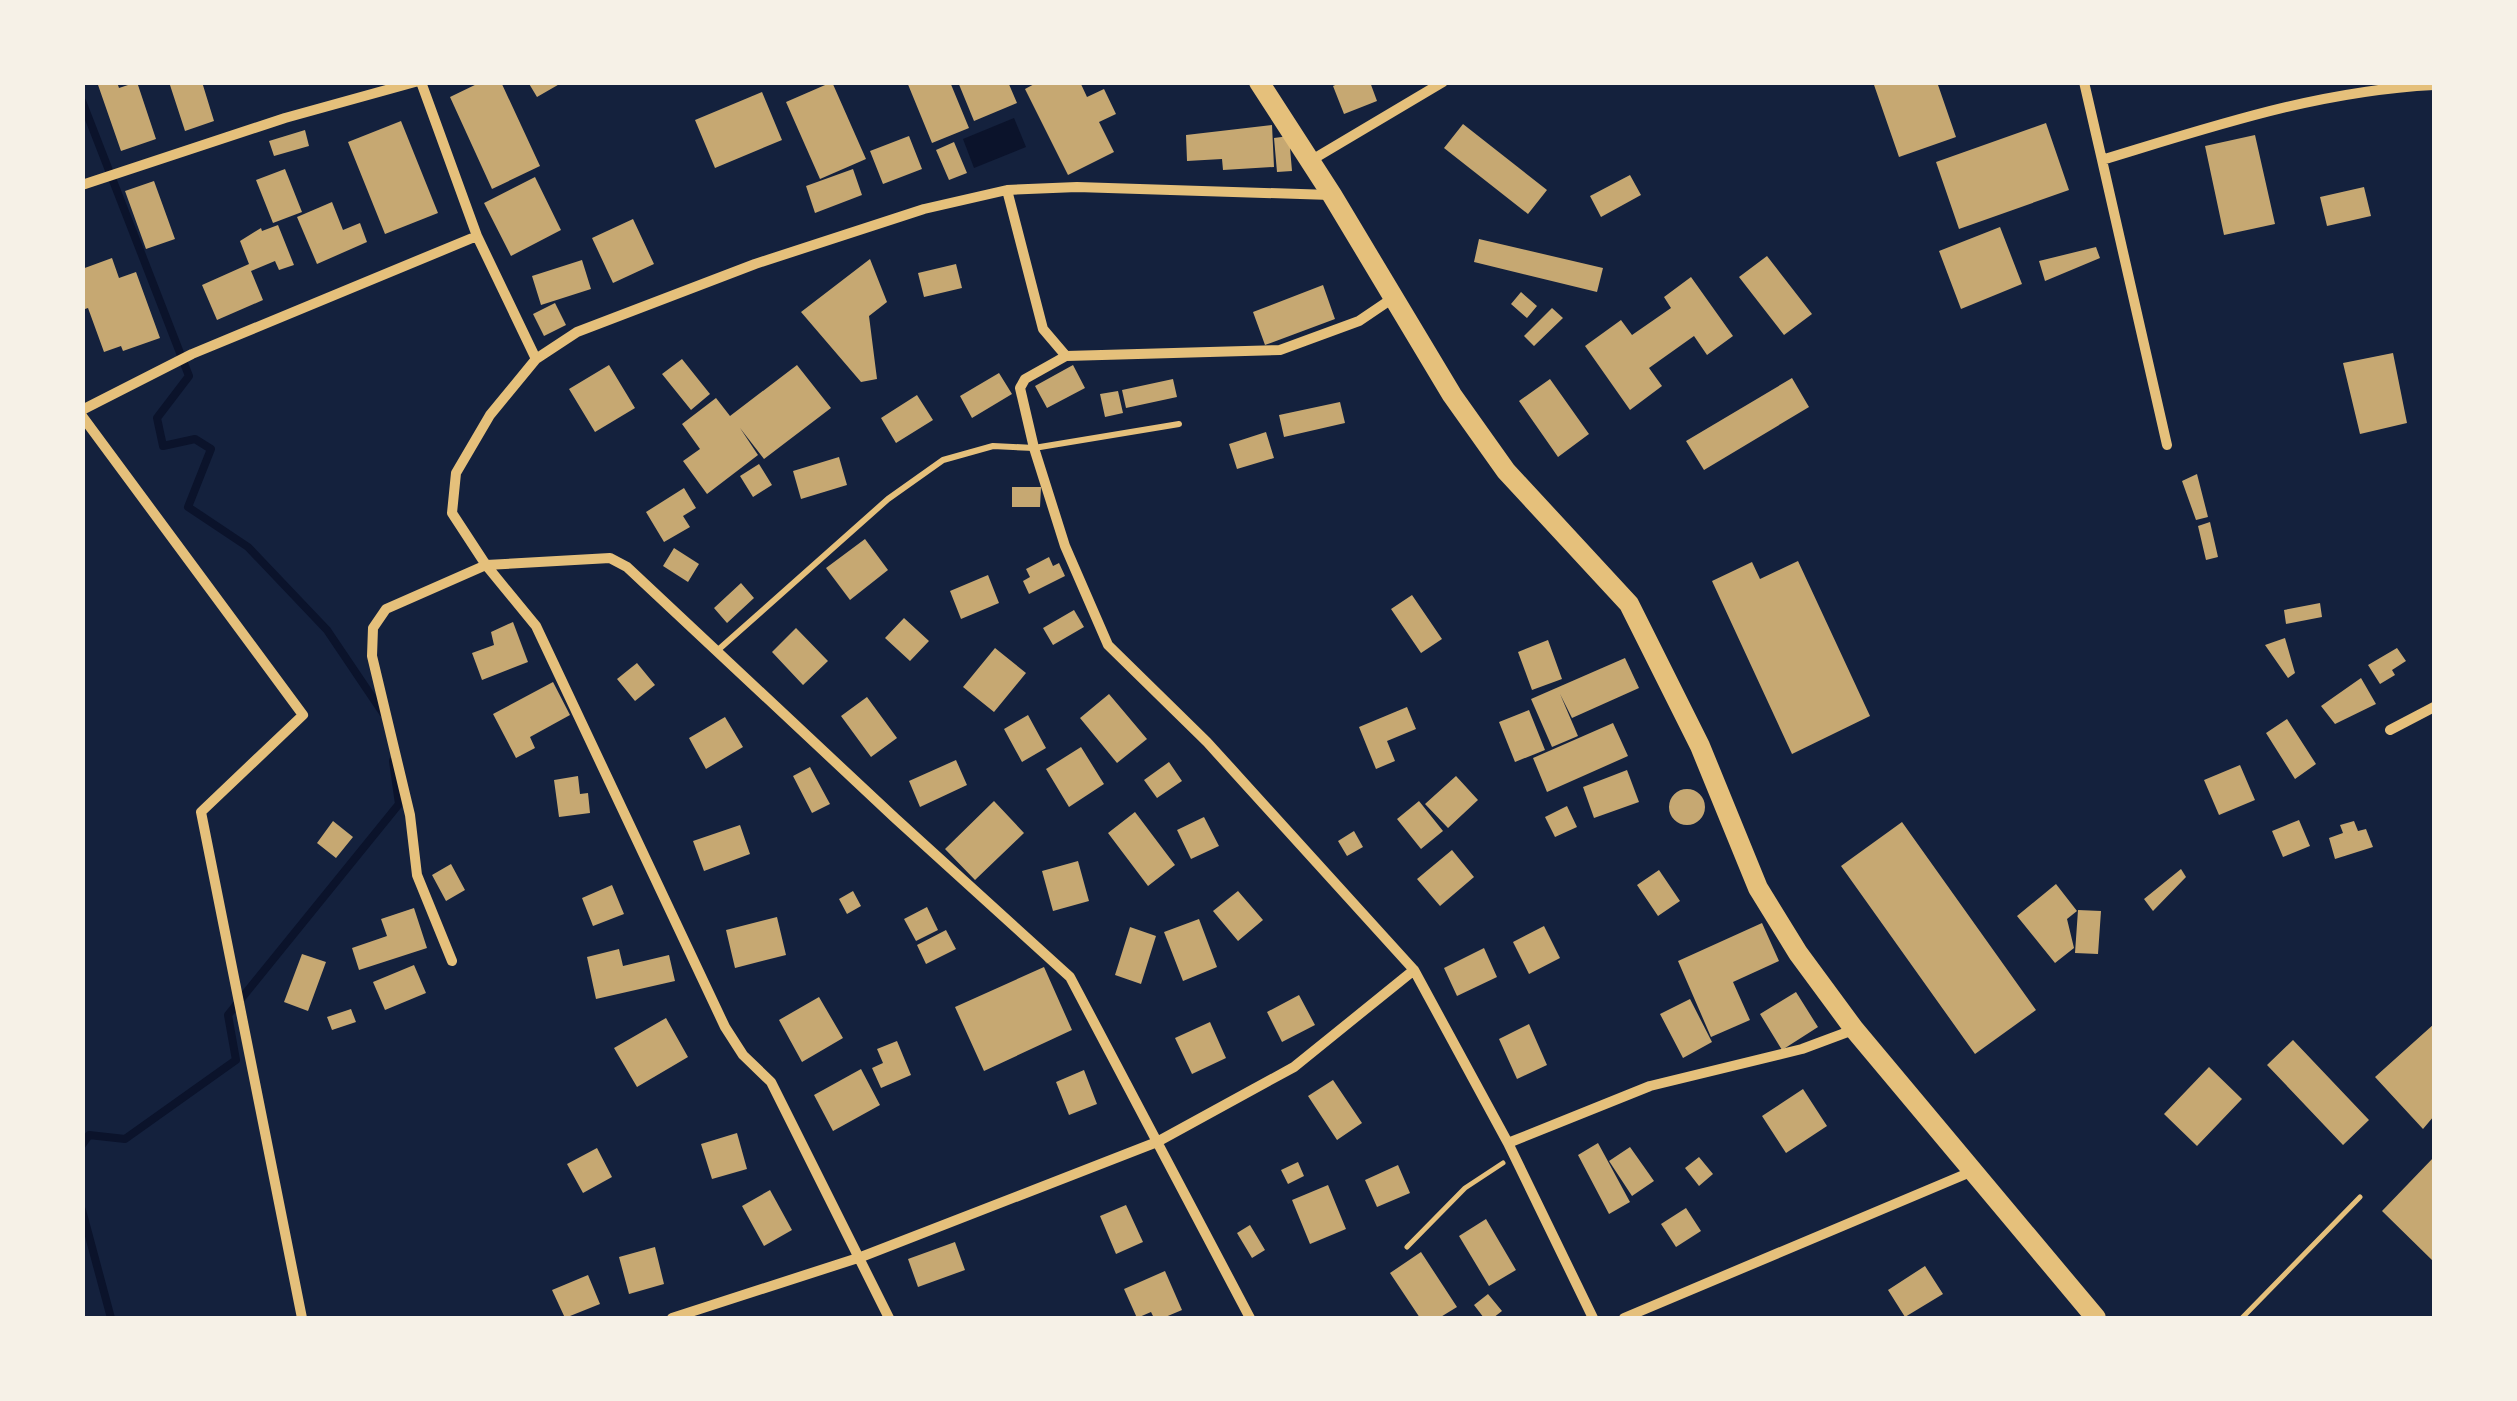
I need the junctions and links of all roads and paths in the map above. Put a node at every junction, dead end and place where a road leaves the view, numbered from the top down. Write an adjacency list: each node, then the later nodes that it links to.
1 (418, 82): 8 (street); 11 (street)
2 (1260, 82): 7 (main road)
3 (1442, 82): 7 (street)
4 (2084, 82): 6 (street)
5 (2434, 86): 6 (street)
6 (2102, 160): 17 (street)
7 (1310, 162): 10 (main road)
8 (82, 185)
9 (1007, 190): 10 (street); 13 (street); 14 (street)
10 (1332, 195): 12 (main road)
11 (477, 236): 14 (street); 15 (street)
12 (1393, 298): 13 (street); 25 (main road)
13 (1066, 356): 18 (street)
14 (536, 359): 19 (street)
15 (82, 413): 33 (street)
16 (1179, 424): 18 (lane)
17 (2167, 444)
18 (1034, 448): 20 (lane); 24 (street)
19 (486, 566): 20 (street); 23 (street); 32 (street)
20 (718, 650): 26 (street)
21 (2434, 707): 22 (street)
22 (2390, 730)
23 (452, 961)
24 (1414, 970): 26 (street); 27 (street)
25 (1854, 1029): 27 (street); 29 (main road)
26 (1157, 1142): 32 (street); 36 (street)
27 (1508, 1142): 28 (street)
28 (1514, 1156): 31 (path); 37 (street)
29 (1973, 1171): 38 (street); 39 (main road)
30 (2360, 1197): 40 (path)
31 (1407, 1247)
32 (861, 1257): 34 (street); 35 (street)
33 (302, 1318)
34 (672, 1318)
35 (889, 1318)
36 (1250, 1318)
37 (1594, 1318)
38 (1624, 1318)
39 (2096, 1318)
40 (2242, 1318)

